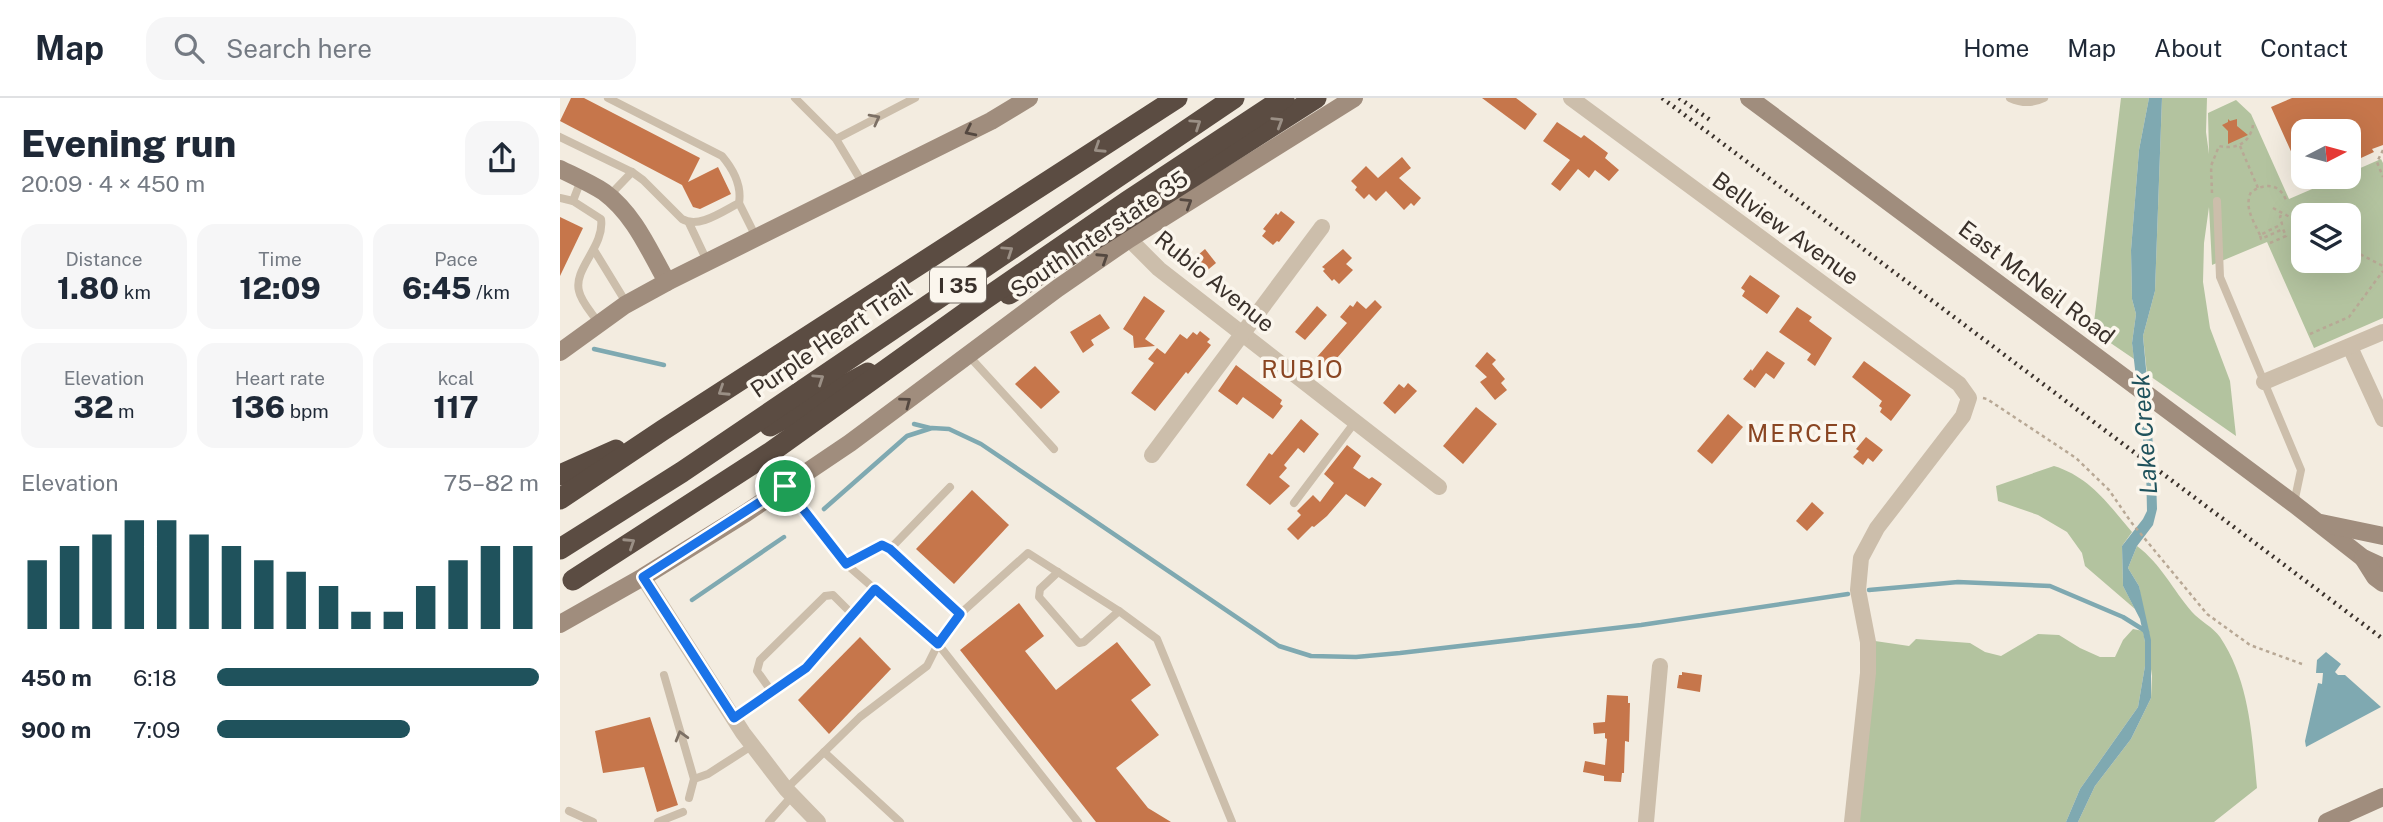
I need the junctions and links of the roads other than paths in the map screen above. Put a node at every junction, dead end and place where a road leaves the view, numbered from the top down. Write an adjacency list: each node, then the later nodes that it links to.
1 (608, 98): 25 (lane)
2 (795, 98): 16 (lane)
3 (915, 98): 16 (lane, one-way to 3)
4 (1177, 98): 43 (highway, Purple Heart Trail / I 35, one-way to 43)
5 (1234, 98): 46 (highway, Purple Heart Trail / I 35, one-way to 5)
6 (1284, 98): 64 (highway, one-way to 6, bridge)
7 (1316, 98): 46 (highway, one-way to 7)
8 (1354, 98): 14 (main road, South Interstate 35)
9 (1571, 98): 91 (street, Bellview Avenue)
10 (1749, 98): 53 (main road, East McNeil Road)
11 (2010, 98): 12 (lane)
12 (2043, 98)
13 (1018, 101): 20 (main road, one-way to 20)
14 (1340, 103): 29 (main road, South Interstate 35, one-way to 14)
15 (560, 137): 18 (lane)
16 (836, 139): 20 (lane)
17 (560, 169): 19 (main road)
18 (632, 172): 21 (lane); 26 (lane)
19 (581, 180): 21 (main road); 23 (lane)
20 (863, 184): 28 (main road)
21 (609, 196): 32 (main road)
22 (560, 198): 23 (lane)
23 (573, 201): 30 (lane)
24 (2217, 201): 40 (lane)
25 (739, 203): 26 (lane); 28 (lane)
26 (689, 223): 31 (lane)
27 (1322, 227): 36 (street)
28 (756, 237): 31 (main road)
29 (1129, 239): 36 (street, Rubio Avenue); 39 (main road, South Interstate 35, one-way to 29)
30 (594, 250): 33 (lane); 34 (lane)
31 (708, 261): 32 (main road)
32 (667, 282): 33 (main road)
33 (627, 304): 34 (main road)
34 (599, 324): 38 (main road)
35 (2383, 332): 37 (street)
36 (1242, 334): 42 (street, Rubio Avenue); 45 (street)
37 (2350, 346): 40 (street); 41 (street)
38 (560, 352)
39 (968, 355): 44 (lane); 48 (main road, South Interstate 35, one-way to 39)
40 (2264, 382): 53 (lane)
41 (2383, 419)
42 (1356, 422): 49 (street, Rubio Avenue); 52 (lane)
43 (663, 430): 47 (highway); 51 (highway, Purple Heart Trail / I 35)
44 (1054, 449)
45 (1152, 455)
46 (682, 472): 56 (highway, Purple Heart Trail / I 35)
47 (560, 475)
48 (785, 486): 59 (lane); 62 (main road, South Interstate 35)
49 (1439, 486)
50 (950, 487): 57 (lane)
51 (560, 499)
52 (1294, 503)
53 (2294, 504): 54 (main road, East McNeil Road)
54 (2318, 523): 55 (main road); 58 (main road, East McNeil Road)
55 (2383, 536)
56 (560, 549)
57 (890, 549): 59 (lane); 67 (lane)
58 (2363, 558): 60 (main road, East McNeil Road); 63 (main road, East McNeil Road)
59 (846, 564): 65 (lane)
60 (2383, 567)
61 (1058, 572): 66 (lane); 66 (lane); 67 (lane)
62 (643, 577): 69 (main road, South Interstate 35); 74 (street)
63 (2383, 583)
64 (567, 584)
65 (875, 589): 68 (lane); 70 (lane)
66 (1119, 611): 89 (lane)
67 (960, 614): 70 (lane)
68 (853, 616): 73 (lane); 73 (lane)
69 (560, 624)
70 (938, 644): 76 (lane); 88 (lane)
71 (1660, 666): 90 (street)
72 (664, 675): 77 (lane, one-way to 72)
73 (772, 692): 74 (lane)
74 (734, 718): 75 (street)
75 (753, 745): 77 (lane); 78 (street)
76 (824, 752): 78 (lane); 87 (lane)
77 (694, 779): 80 (lane)
78 (789, 792): 85 (lane); 86 (street)
79 (2383, 797): 92 (main road)
80 (689, 798)
81 (569, 811): 83 (lane)
82 (683, 812): 84 (lane)
83 (593, 822)
84 (657, 822)
85 (769, 822)
86 (818, 822)
87 (900, 822)
88 (1078, 822)
89 (1232, 822)
90 (1646, 822)
91 (1852, 822)
92 (2327, 822)

